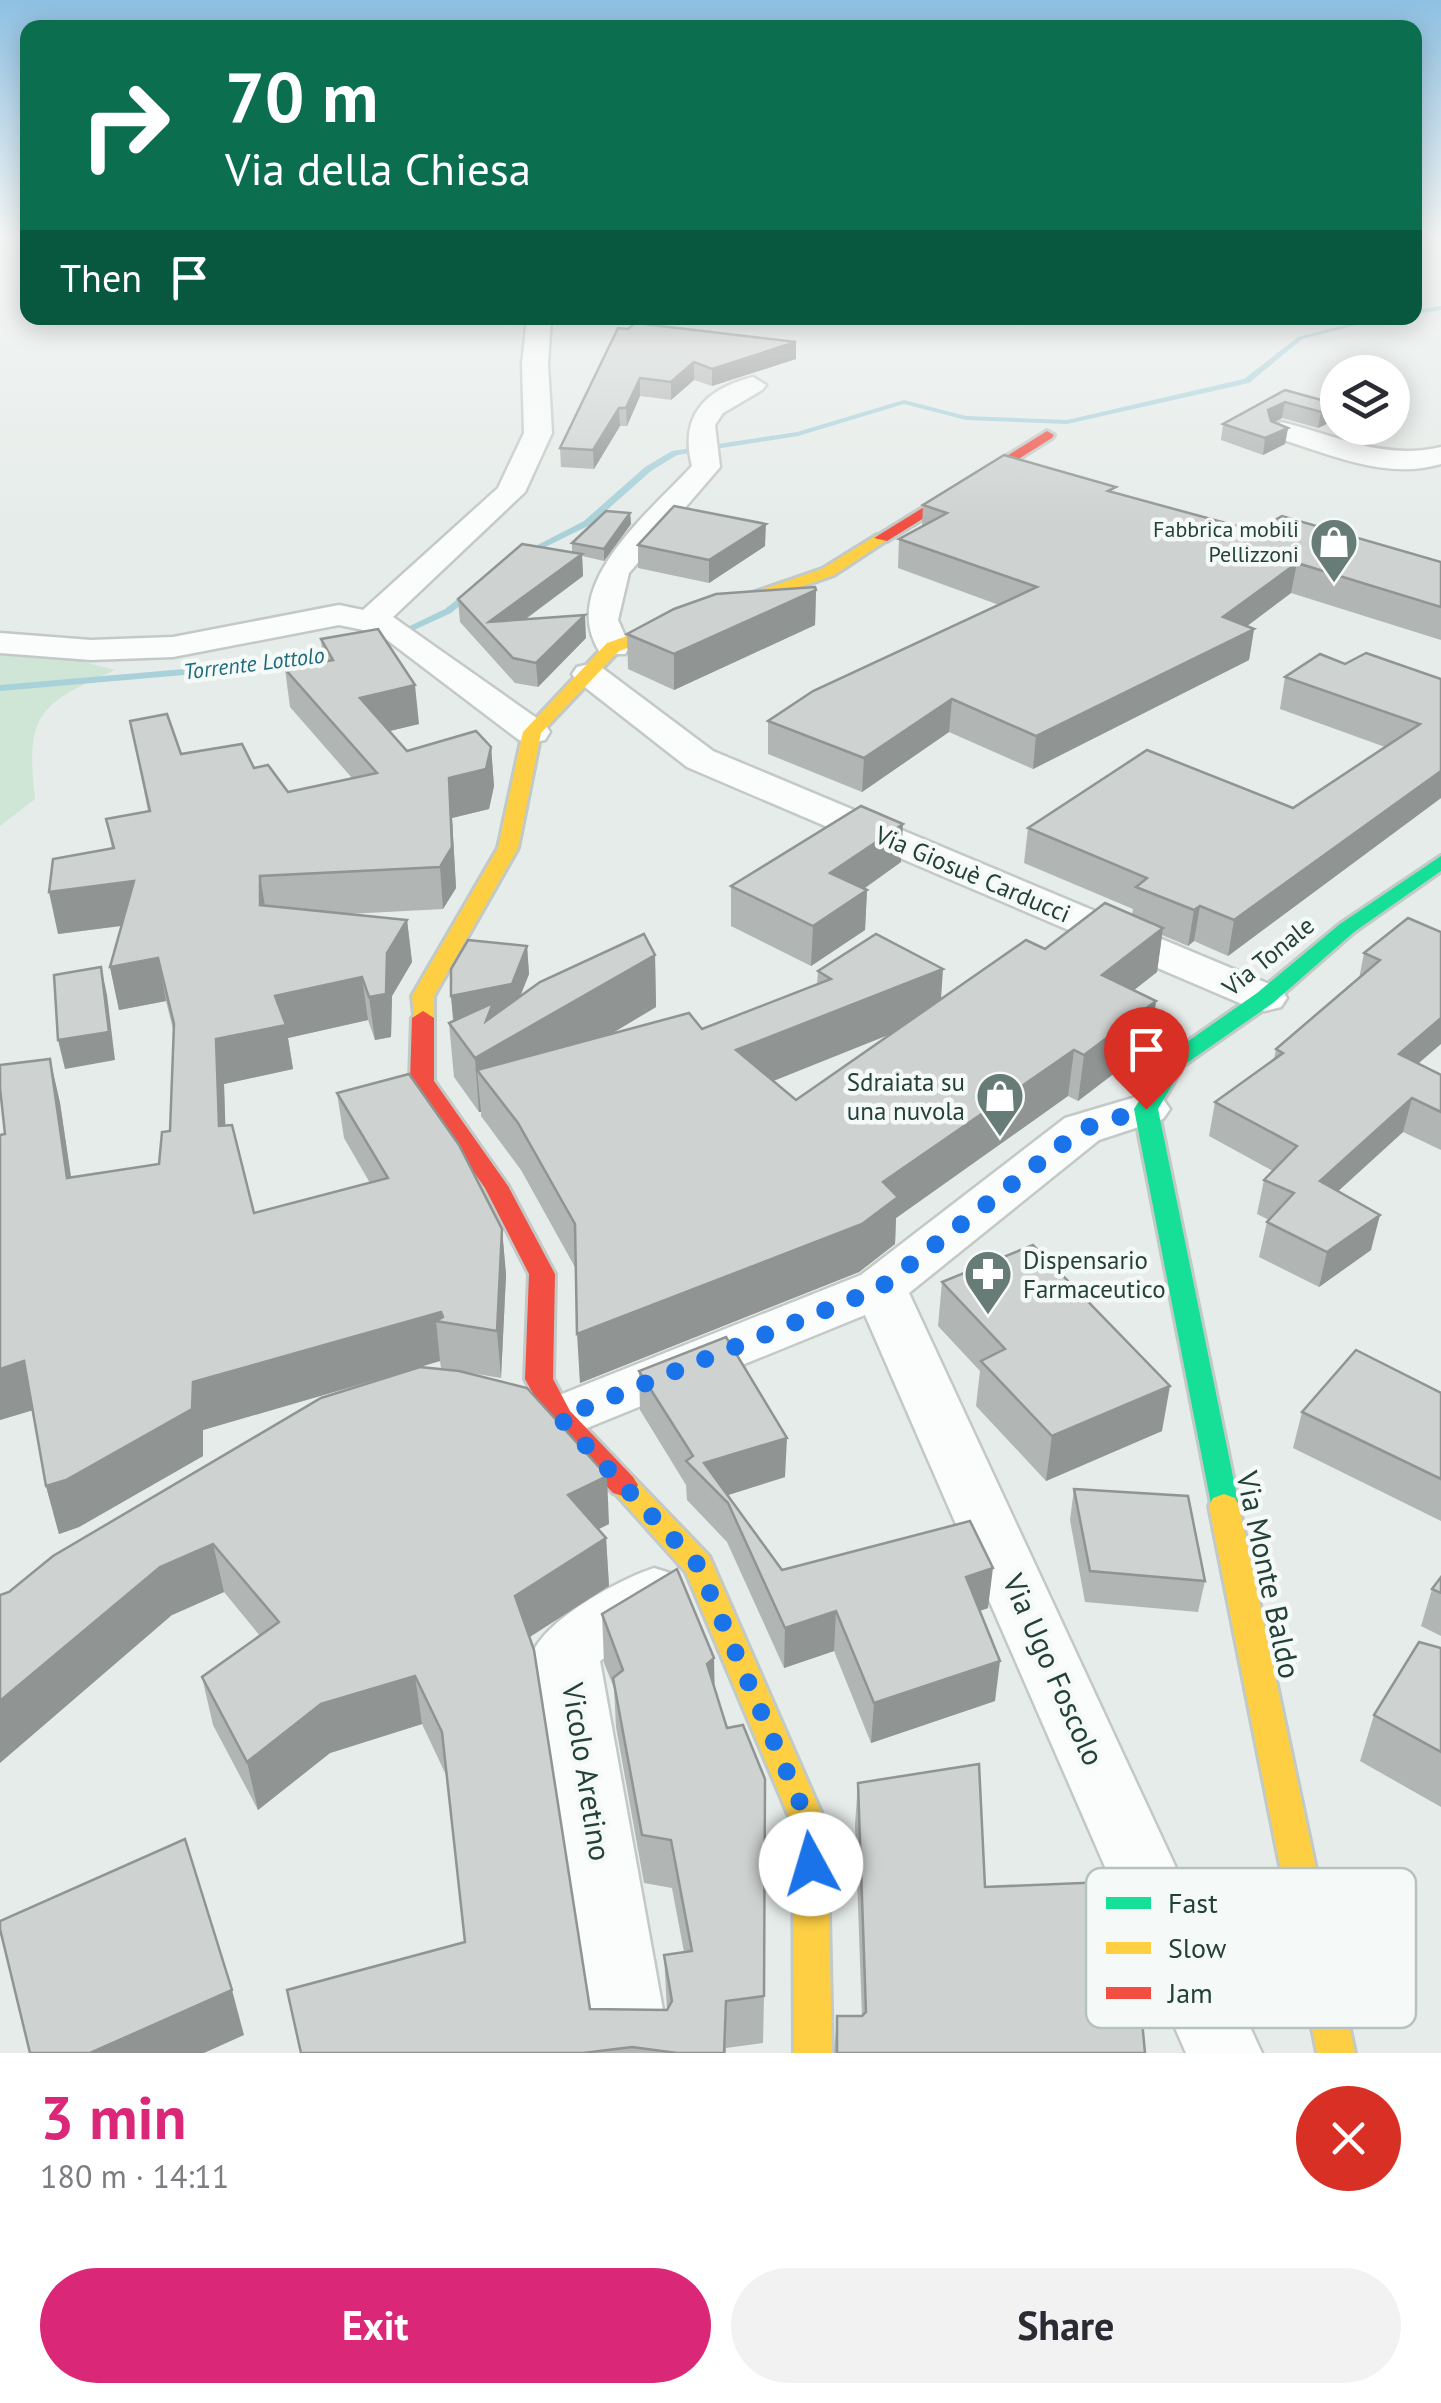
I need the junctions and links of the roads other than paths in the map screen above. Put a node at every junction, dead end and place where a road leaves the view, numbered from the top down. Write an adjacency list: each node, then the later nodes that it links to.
1 (537, 334): 6 (street)
2 (753, 385): 8 (street)
3 (1281, 430): 5 (street)
4 (1048, 435): 8 (street)
5 (1441, 455)
6 (389, 629): 7 (street); 9 (street)
7 (0, 643)
8 (601, 660): 9 (street); 11 (street, Via Giosuè Carducci)
9 (532, 732): 15 (street)
10 (1441, 862): 11 (street, Via Tonale)
11 (1265, 998): 12 (street, Via Tonale)
12 (1146, 1109): 13 (street); 18 (street, Via Monte Baldo)
13 (880, 1288): 15 (street); 17 (street, Via Ugo Foscolo)
14 (484, 1399): 15 (street)
15 (560, 1418): 16 (street)
16 (698, 1565): 21 (street, Vicolo Aretino); 22 (street)
17 (1141, 1868)
18 (1298, 1868)
19 (1213, 2028): 23 (street, Via Ugo Foscolo)
20 (1331, 2028): 24 (street, Via Monte Baldo)
21 (632, 2048)
22 (814, 2053)
23 (1224, 2053)
24 (1336, 2053)

